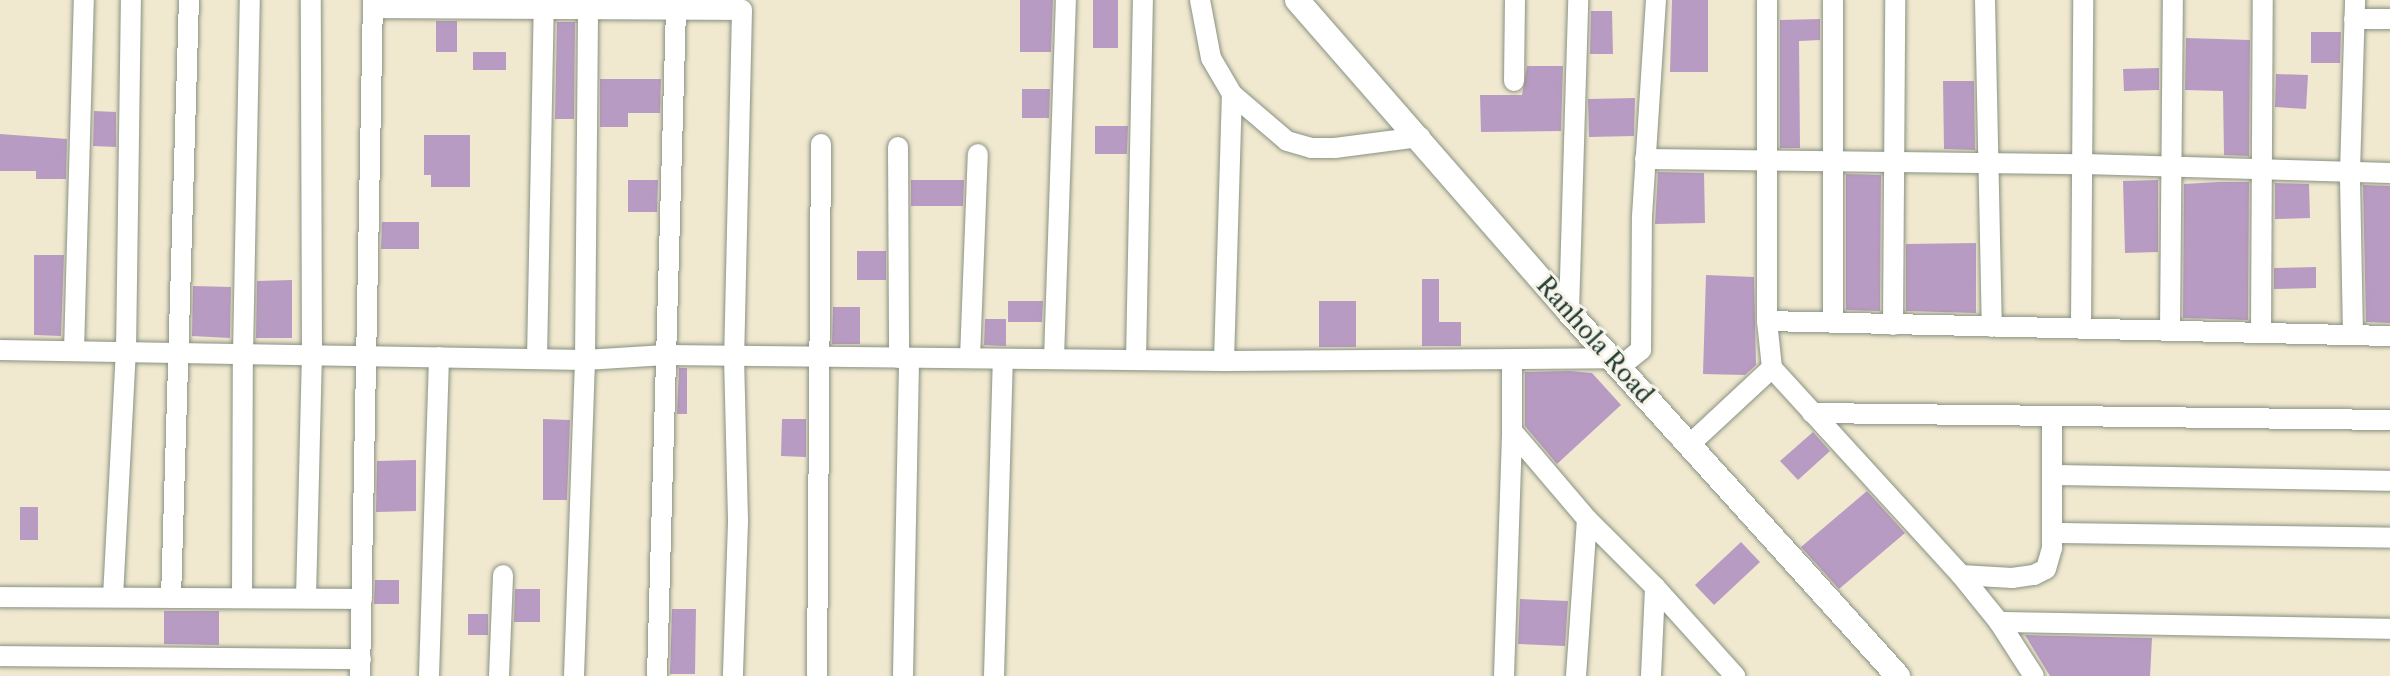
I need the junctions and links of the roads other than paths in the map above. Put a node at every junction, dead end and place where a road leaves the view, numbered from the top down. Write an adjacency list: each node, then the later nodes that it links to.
1 (84, 0): 53 (street)
2 (131, 0): 54 (street)
3 (189, 0): 55 (street)
4 (250, 0): 56 (street)
5 (311, 0): 57 (street)
6 (1066, 0): 67 (street)
7 (1143, 0): 69 (street)
8 (1200, 0): 27 (street)
9 (1297, 0): 28 (street, Ranhola Road)
10 (1515, 0): 26 (street)
11 (1578, 0): 42 (street)
12 (1656, 0): 32 (street)
13 (1767, 0): 33 (street)
14 (1833, 0): 34 (street)
15 (1895, 0): 37 (street)
16 (1985, 0): 35 (street)
17 (2083, 0): 36 (street)
18 (2173, 0): 38 (street)
19 (2263, 0): 39 (street)
20 (373, 4): 21 (street); 59 (street)
21 (544, 5): 22 (street); 65 (street)
22 (588, 9): 23 (street); 68 (street)
23 (676, 9): 58 (street); 60 (street)
24 (2354, 10): 25 (street); 40 (street)
25 (2390, 19)
26 (1514, 81)
27 (1232, 94): 28 (street); 71 (street)
28 (1420, 137): 42 (street, Ranhola Road)
29 (821, 144): 62 (street)
30 (898, 147): 63 (street)
31 (978, 154): 64 (street)
32 (1645, 159): 33 (street); 72 (street)
33 (1766, 160): 34 (street); 43 (street)
34 (1831, 163): 37 (street); 44 (street)
35 (1986, 163): 36 (street); 37 (street); 47 (street)
36 (2083, 164): 38 (street); 46 (street)
37 (1896, 165): 45 (street)
38 (2170, 168): 39 (street); 48 (street)
39 (2260, 170): 40 (street); 49 (street)
40 (2350, 172): 41 (street); 50 (street)
41 (2390, 173)
42 (1569, 312): 72 (street, Ranhola Road)
43 (1767, 321): 44 (street); 73 (street)
44 (1833, 322): 45 (street)
45 (1893, 325): 47 (street)
46 (2081, 326): 47 (street); 48 (street)
47 (1992, 327)
48 (2170, 330): 49 (street)
49 (2261, 333): 50 (street)
50 (2353, 335): 51 (street)
51 (2390, 336)
52 (0, 350): 53 (street)
53 (74, 351): 54 (street)
54 (126, 352): 55 (street); 88 (street)
55 (181, 353): 56 (street); 89 (street)
56 (243, 354): 57 (street); 90 (street)
57 (312, 355): 59 (street); 91 (street)
58 (666, 355): 60 (street); 68 (street); 100 (street)
59 (369, 356): 61 (street); 92 (street)
60 (734, 356): 62 (street); 101 (street)
61 (439, 357): 65 (street); 97 (street)
62 (820, 357): 63 (street); 102 (street)
63 (904, 358): 64 (street); 103 (street)
64 (970, 358): 66 (street)
65 (537, 359): 68 (street)
66 (1003, 359): 67 (street); 104 (street)
67 (1054, 359): 69 (street)
68 (585, 360): 99 (street)
69 (1136, 360): 71 (street)
70 (1512, 360): 71 (street); 72 (street); 77 (street)
71 (1224, 361)
72 (1616, 362): 78 (street, Ranhola Road)
73 (1772, 368): 74 (street); 78 (street)
74 (1812, 413): 75 (street); 85 (street)
75 (2052, 416): 76 (street); 79 (street)
76 (2390, 420)
77 (1512, 431): 81 (street); 105 (street)
78 (1689, 445): 109 (street, Ranhola Road)
79 (2052, 475): 80 (street); 82 (street)
80 (2390, 481)
81 (1587, 519): 86 (street); 106 (street)
82 (2052, 533): 83 (street); 85 (street)
83 (2390, 538)
84 (503, 575): 98 (street)
85 (1961, 575): 93 (street)
86 (1655, 587): 107 (street); 108 (street)
87 (0, 597): 88 (street)
88 (113, 597): 89 (street)
89 (171, 598): 90 (street)
90 (242, 598): 91 (street)
91 (306, 598): 92 (street)
92 (362, 599): 96 (street)
93 (1999, 622): 94 (street); 110 (street)
94 (2390, 629)
95 (0, 656): 96 (street)
96 (361, 667)
97 (429, 676)
98 (499, 676)
99 (574, 676)
100 (657, 676)
101 (733, 676)
102 (817, 676)
103 (903, 676)
104 (994, 676)
105 (1504, 676)
106 (1576, 676)
107 (1651, 676)
108 (1735, 676)
109 (1898, 676)
110 (2034, 676)

